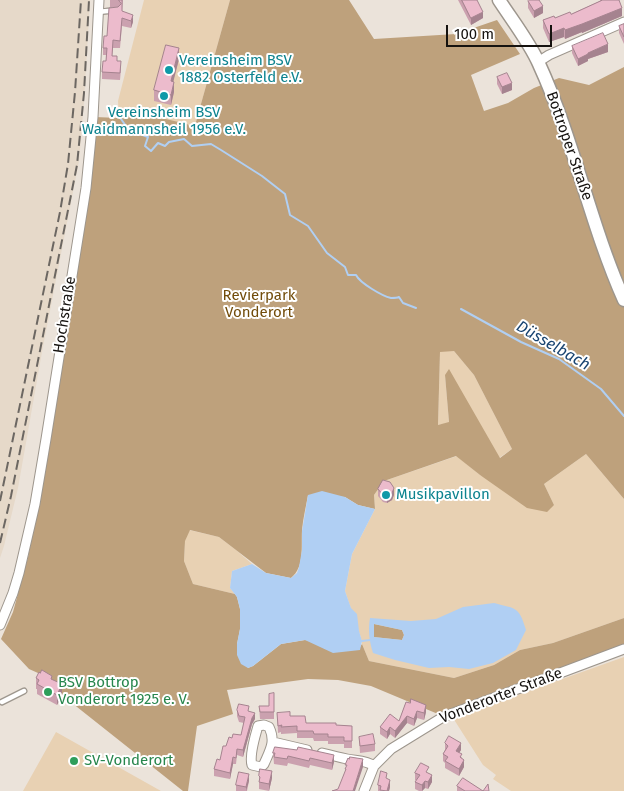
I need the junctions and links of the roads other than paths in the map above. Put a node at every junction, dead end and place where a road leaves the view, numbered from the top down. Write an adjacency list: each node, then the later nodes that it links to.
1 (99, 0): 4 (street, Hochstraße)
2 (499, 0): 6 (main road, Bottroper Straße)
3 (117, 11): 4 (lane)
4 (98, 12): 8 (street, Hochstraße)
5 (624, 22): 6 (street)
6 (538, 62): 7 (main road, Bottroper Straße)
7 (624, 300)
8 (0, 625)
9 (624, 649): 13 (street, Vonderorter Straße)
10 (24, 691): 11 (lane)
11 (2, 702)
12 (273, 742): 13 (street)
13 (374, 766): 14 (street)
14 (364, 791)

